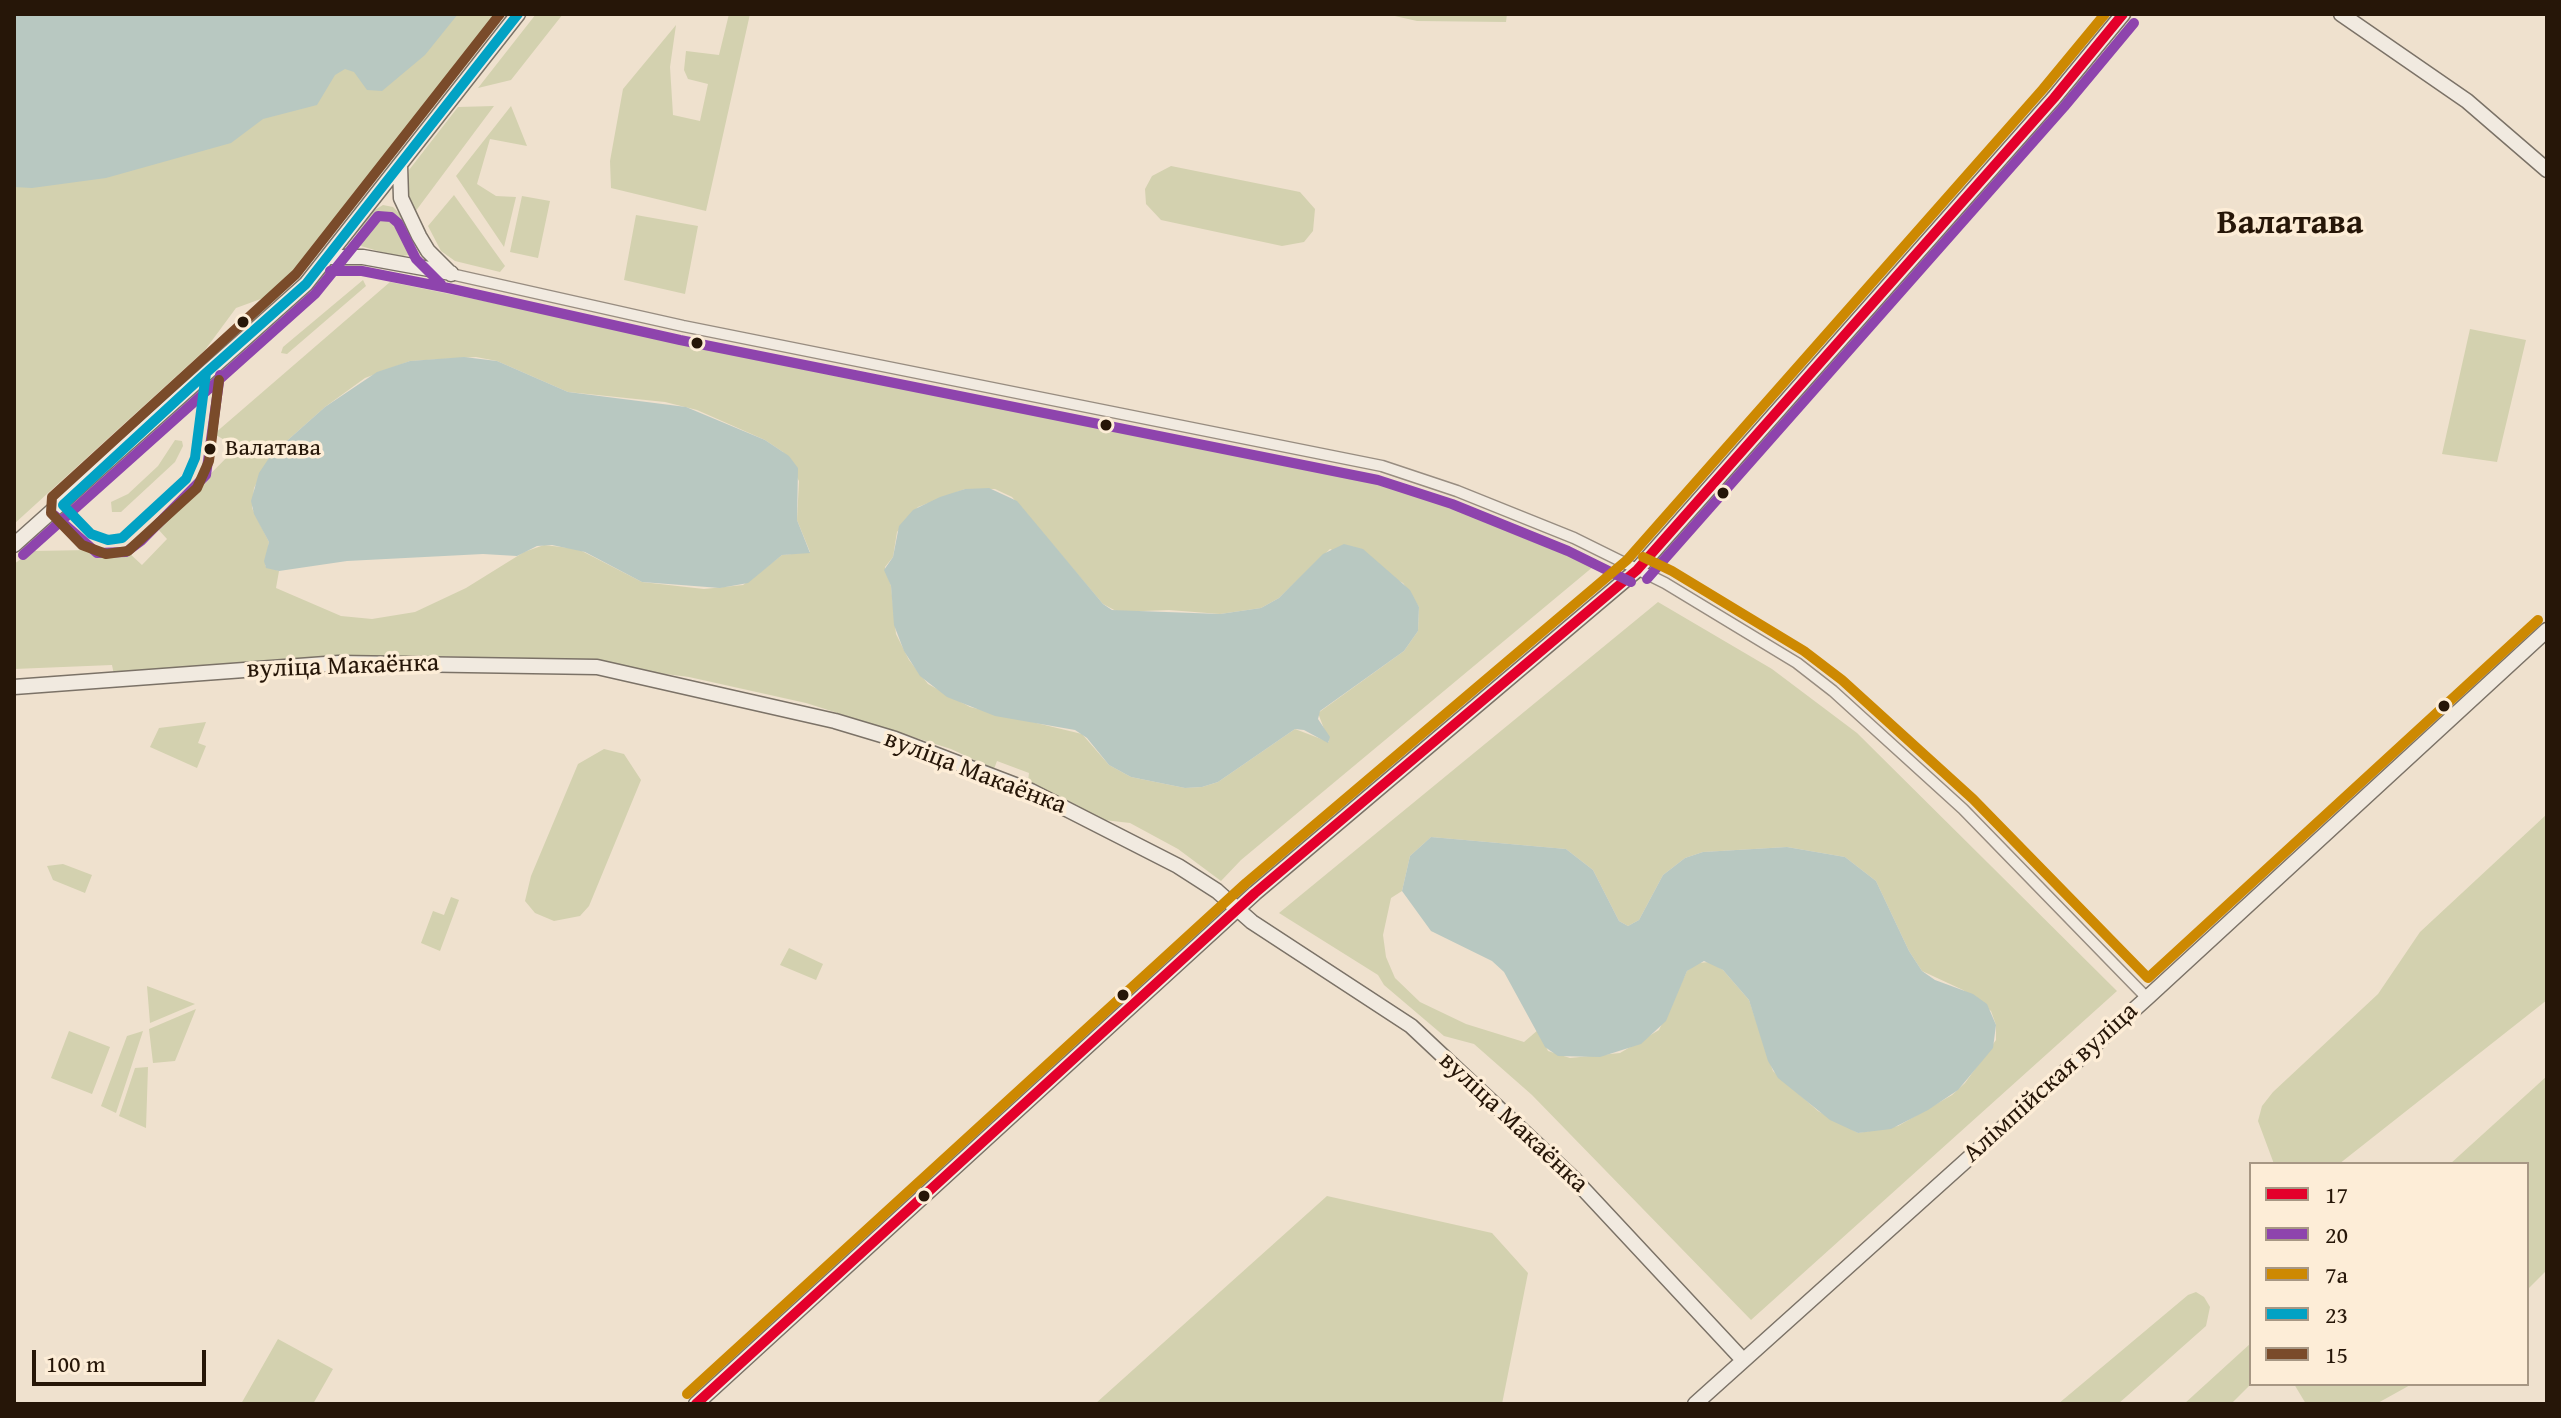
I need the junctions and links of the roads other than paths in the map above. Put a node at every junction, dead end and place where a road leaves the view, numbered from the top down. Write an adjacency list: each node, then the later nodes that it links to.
1 (518, 14): 4 (street)
2 (2123, 14): 15 (street)
3 (2341, 14): 5 (street)
4 (400, 165): 6 (street); 7 (street)
5 (2547, 170)
6 (371, 202): 7 (street); 8 (street)
7 (409, 214): 9 (street)
8 (351, 229): 10 (street); 11 (street)
9 (419, 236): 12 (street); 13 (street)
10 (330, 257): 11 (street); 14 (street)
11 (363, 257): 12 (street)
12 (400, 265): 13 (street)
13 (451, 274): 15 (street)
14 (14, 545)
15 (1637, 570): 18 (street); 19 (street)
16 (2547, 630): 19 (street, Алімпійская вуліца)
17 (14, 687): 18 (street, вуліца Макаёнка)
18 (1237, 911): 20 (street, вуліца Макаёнка); 21 (street)
19 (2147, 998): 20 (street, Алімпійская вуліца)
20 (1743, 1360): 22 (street, Алімпійская вуліца)
21 (696, 1404)
22 (1695, 1404)

